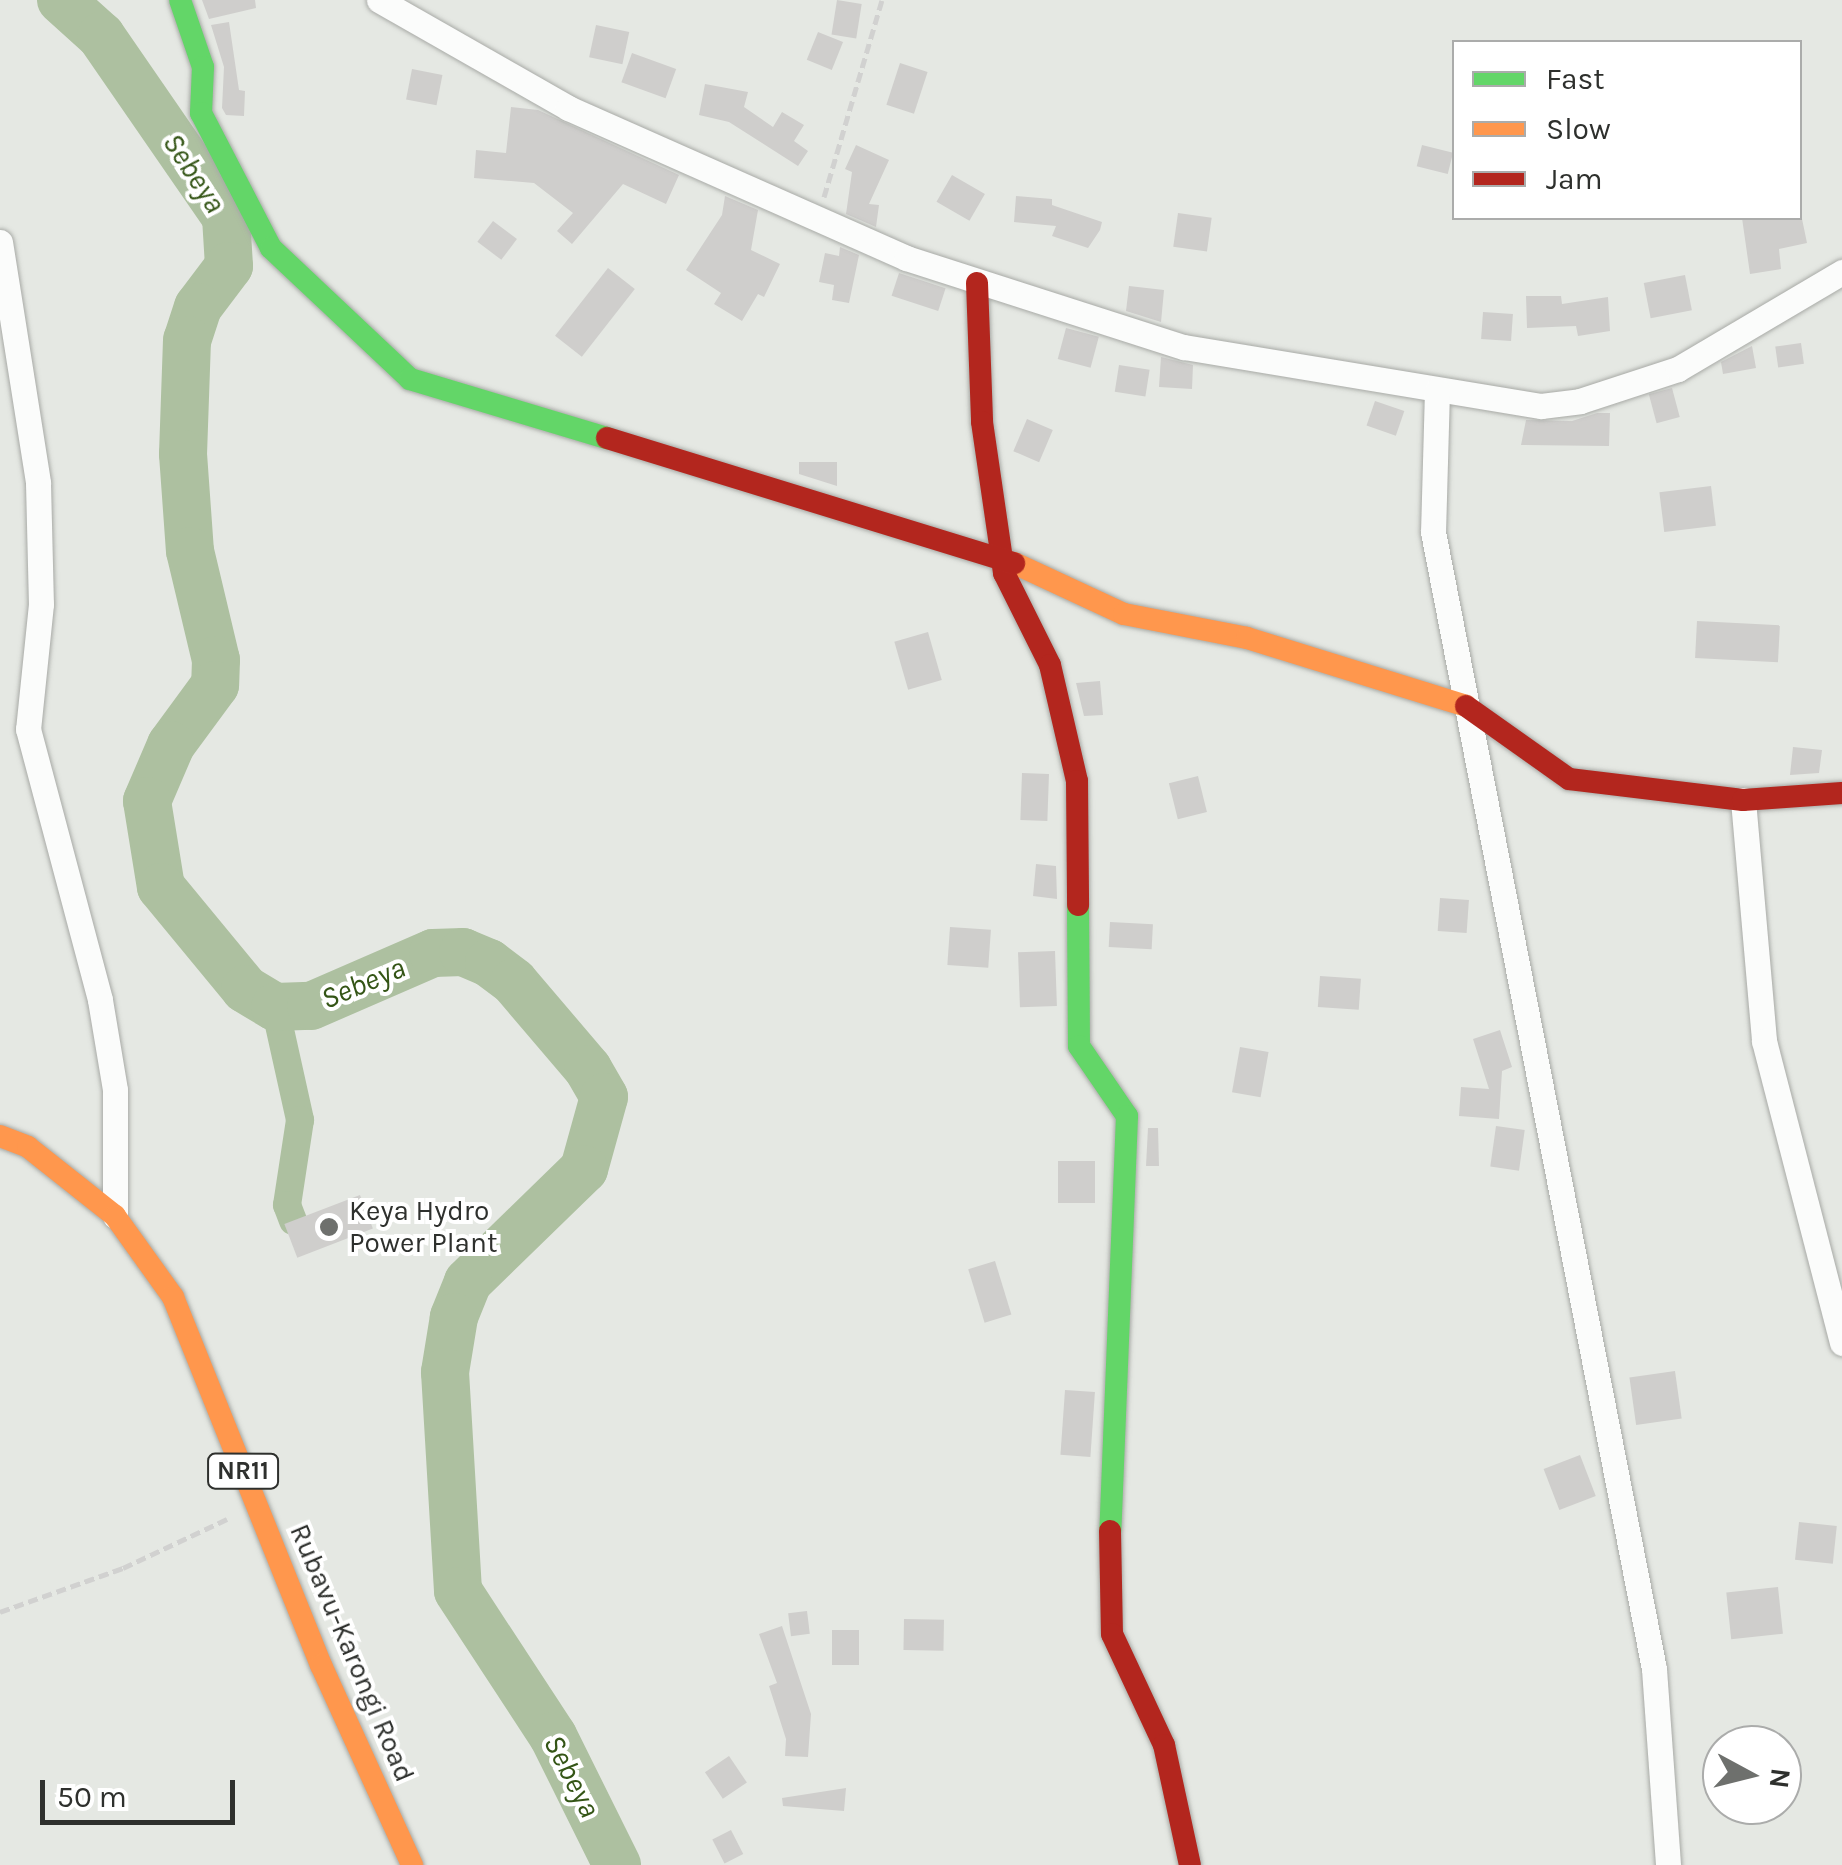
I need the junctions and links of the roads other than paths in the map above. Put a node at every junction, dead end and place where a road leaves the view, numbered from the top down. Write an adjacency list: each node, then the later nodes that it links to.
1 (180, 0): 7 (main road)
2 (379, 0): 5 (street)
3 (0, 242): 12 (street)
4 (1842, 272): 6 (street)
5 (977, 284): 6 (street); 7 (main road)
6 (1437, 390): 8 (street)
7 (1002, 556): 8 (main road); 15 (main road)
8 (1470, 708): 10 (main road); 16 (street)
9 (1842, 794): 10 (main road)
10 (1743, 800): 13 (street)
11 (0, 1136): 12 (main road, Rubavu-Karongi Road / NR11)
12 (115, 1216): 14 (main road, Rubavu-Karongi Road / NR11)
13 (1842, 1343)
14 (412, 1865)
15 (1190, 1865)
16 (1668, 1865)

